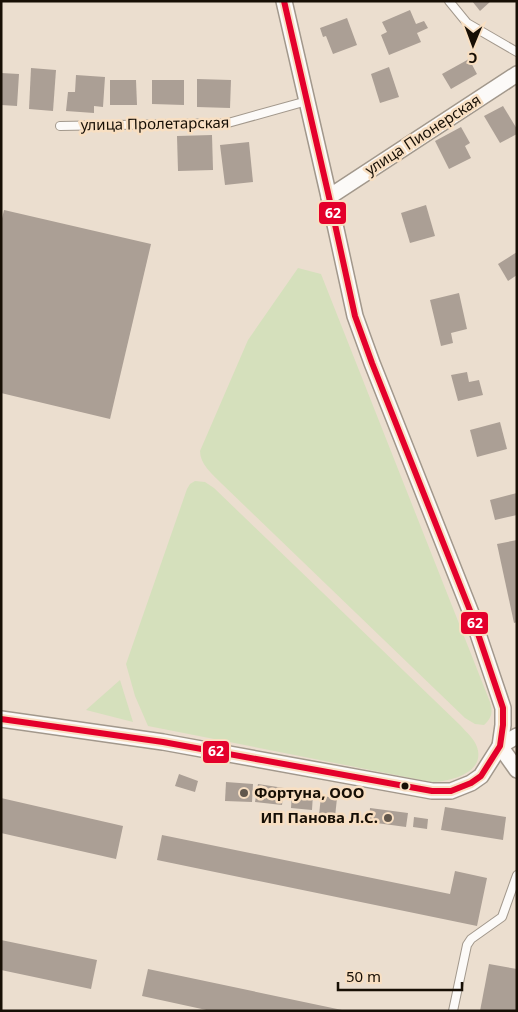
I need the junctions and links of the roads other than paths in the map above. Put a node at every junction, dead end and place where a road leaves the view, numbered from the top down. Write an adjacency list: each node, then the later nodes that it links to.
1 (284, 1): 5 (street)
2 (449, 1): 3 (lane)
3 (517, 52)
4 (517, 74): 7 (street, улица Пионерская)
5 (307, 101): 6 (lane, улица Пролетарская); 7 (street)
6 (60, 126)
7 (329, 197): 10 (street)
8 (1, 719): 10 (street)
9 (517, 736): 10 (street)
10 (500, 746): 11 (street)
11 (517, 770)
12 (517, 875): 13 (lane)
13 (453, 1011)

